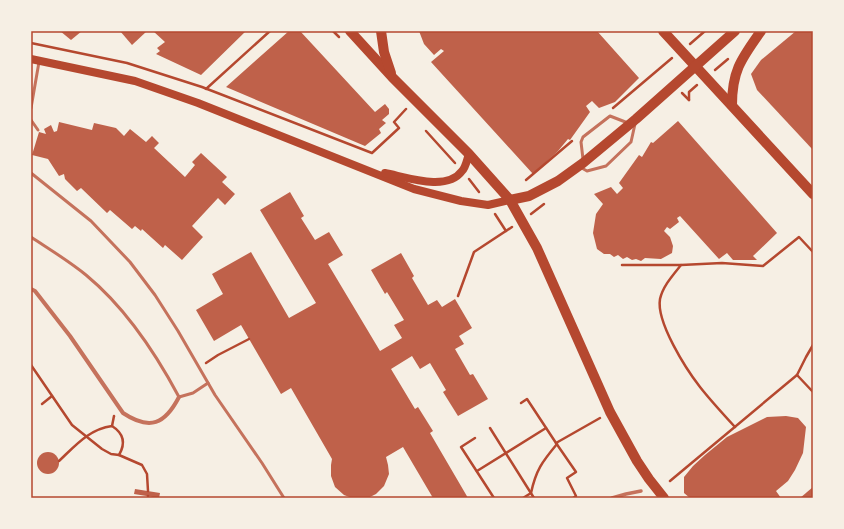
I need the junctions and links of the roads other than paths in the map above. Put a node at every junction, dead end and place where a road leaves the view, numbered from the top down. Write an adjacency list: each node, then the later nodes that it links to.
1 (350, 31): 8 (main road)
2 (381, 31): 8 (main road)
3 (663, 31): 7 (main road)
4 (735, 31): 7 (main road)
5 (761, 31): 9 (main road)
6 (35, 60): 10 (lane); 16 (main road)
7 (696, 66): 9 (main road); 12 (main road)
8 (392, 77): 14 (main road)
9 (732, 105): 18 (main road)
10 (31, 108)
11 (31, 120): 13 (lane)
12 (633, 122): 15 (main road); 15 (lane); 15 (lane)
13 (38, 130)
14 (469, 154): 16 (main road); 19 (main road)
15 (581, 164): 19 (main road)
16 (365, 169): 19 (main road)
17 (31, 173): 22 (lane)
18 (813, 194)
19 (510, 200): 27 (main road)
20 (31, 237): 23 (lane)
21 (31, 289): 23 (street)
22 (208, 383): 23 (lane); 25 (lane)
23 (179, 397)
24 (641, 491): 26 (street)
25 (284, 498)
26 (612, 498)
27 (664, 498)

